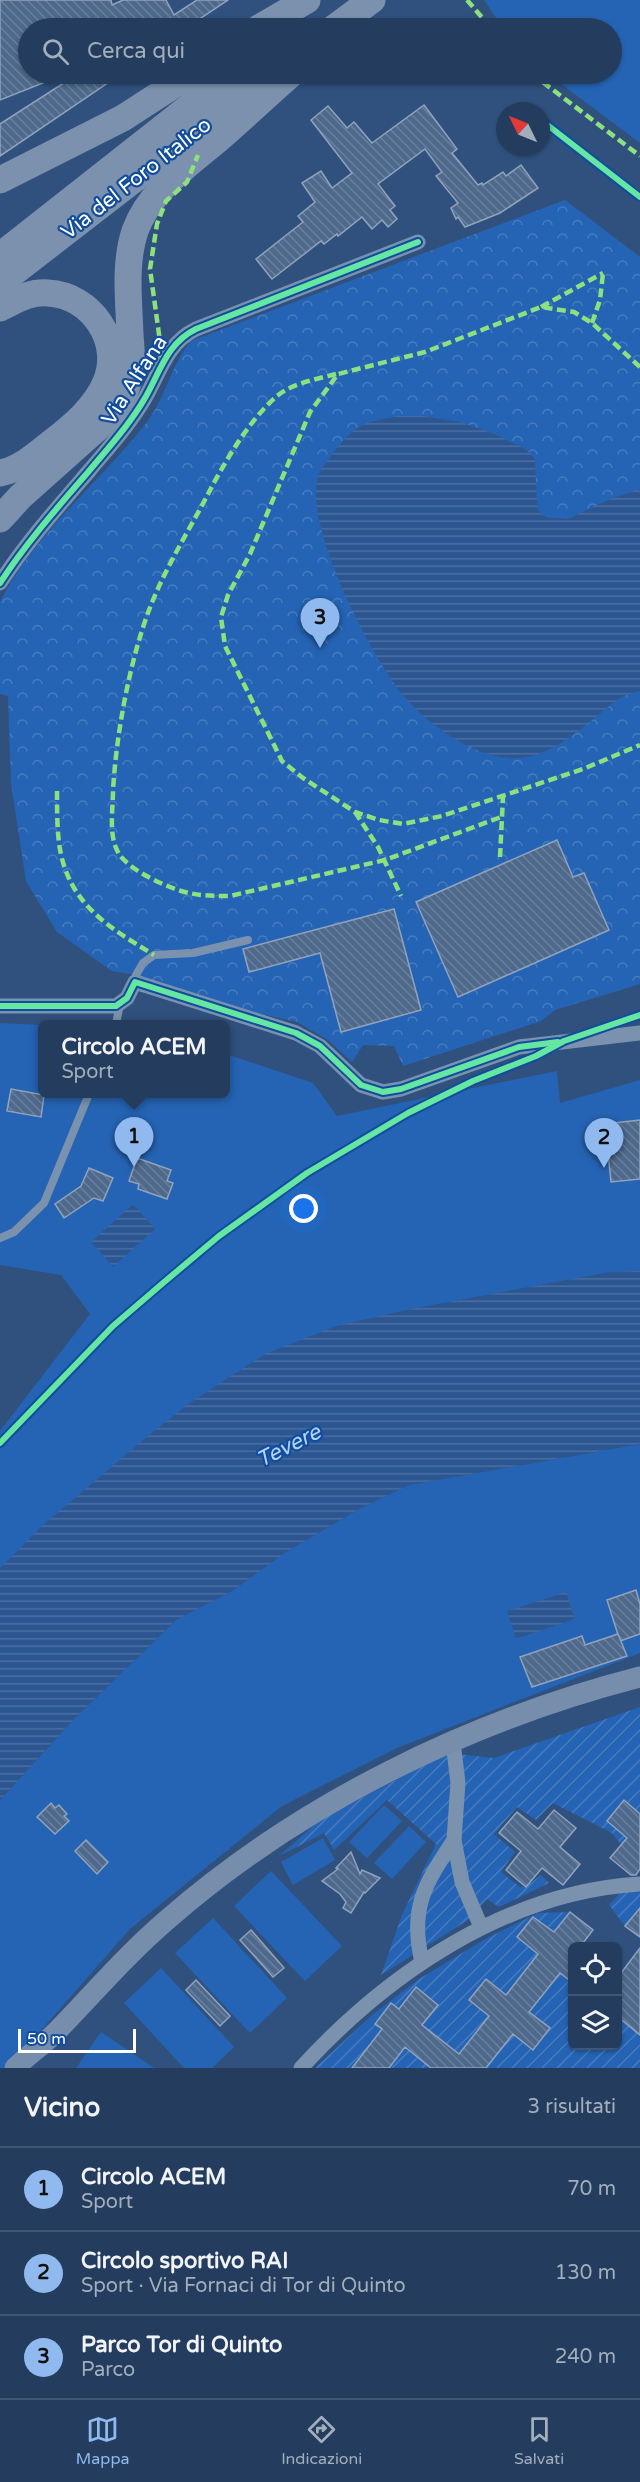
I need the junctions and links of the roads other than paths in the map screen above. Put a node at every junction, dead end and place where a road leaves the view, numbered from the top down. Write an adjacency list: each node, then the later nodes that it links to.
1 (307, 0): 4 (highway)
2 (318, 0): 5 (highway)
3 (372, 0): 6 (highway); 7 (highway)
4 (276, 18)
5 (296, 18)
6 (348, 18)
7 (352, 18)
8 (176, 84): 12 (highway)
9 (218, 84): 14 (highway, Via del Foro Italico)
10 (260, 84): 15 (highway, Via del Foro Italico)
11 (280, 84): 18 (highway)
12 (0, 180)
13 (418, 242): 19 (street, Via Alfana)
14 (0, 256)
15 (0, 283)
16 (0, 308): 17 (highway)
17 (0, 474)
18 (0, 519)
19 (0, 583)
20 (248, 940): 21 (lane)
21 (135, 982): 22 (street); 25 (street)
22 (120, 1004): 23 (street); 24 (lane)
23 (0, 1006)
24 (117, 1020)
25 (640, 1033)
26 (87, 1098): 27 (lane)
27 (0, 1238)
28 (640, 1677): 29 (main road)
29 (453, 1742): 30 (street); 34 (main road)
30 (454, 1840): 32 (street); 33 (street)
31 (640, 1884): 32 (street)
32 (482, 1927): 33 (street)
33 (422, 1962): 37 (street)
34 (55, 2032): 35 (main road); 36 (main road)
35 (15, 2068)
36 (33, 2068)
37 (302, 2068)

